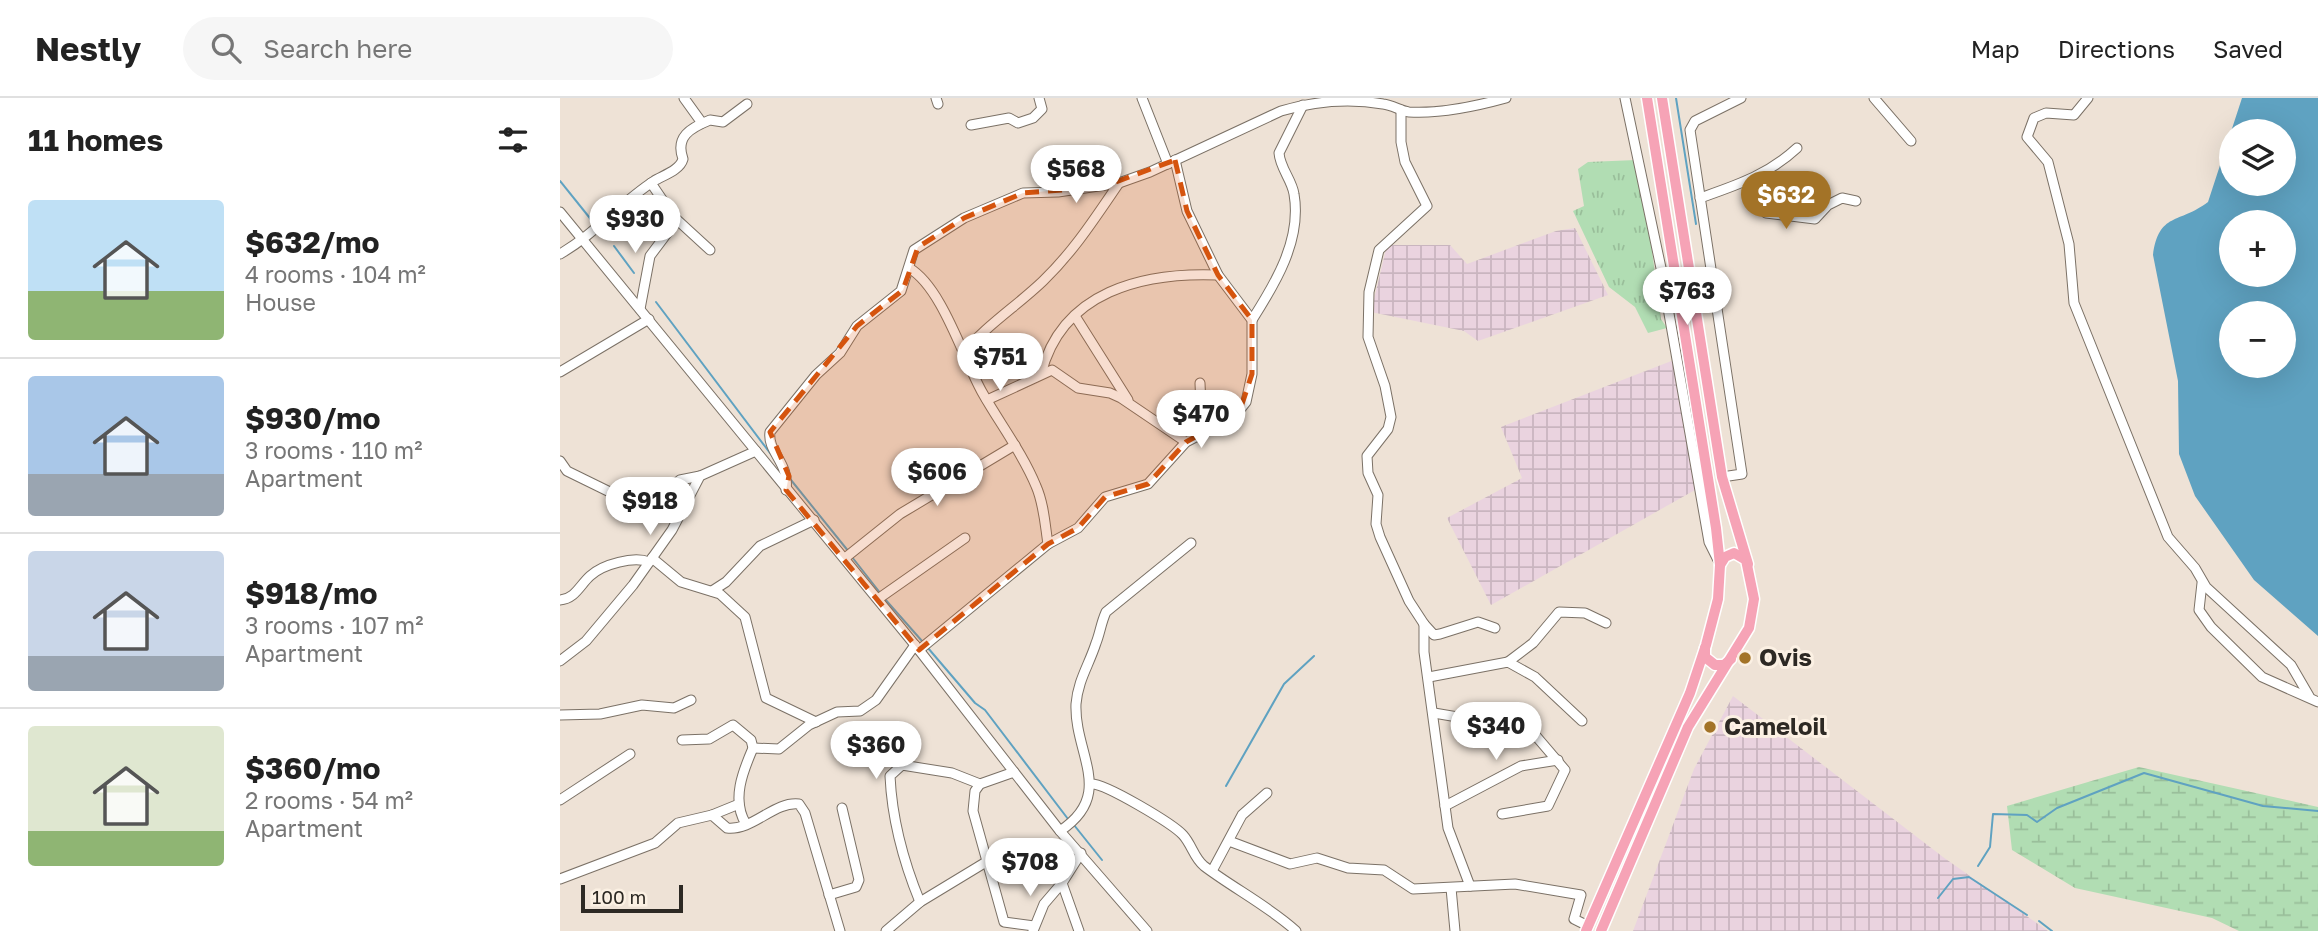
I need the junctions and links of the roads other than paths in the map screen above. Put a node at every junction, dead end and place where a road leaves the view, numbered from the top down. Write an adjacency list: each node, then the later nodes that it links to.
1 (684, 98): 16 (street)
2 (1039, 98): 17 (street)
3 (1142, 98): 22 (street)
4 (1506, 98): 15 (street)
5 (1625, 98): 21 (street)
6 (1647, 98): 20 (main road)
7 (1662, 98): 52 (main road)
8 (1741, 98): 26 (street)
9 (1874, 98): 18 (street)
10 (2088, 98): 62 (street)
11 (1333, 100): 12 (street); 14 (street)
12 (1392, 101): 15 (street)
13 (747, 104): 16 (street)
14 (1303, 105): 22 (street); 38 (street)
15 (1401, 110): 67 (street)
16 (702, 123): 24 (street)
17 (971, 125)
18 (1911, 141)
19 (1797, 148): 23 (street)
20 (1655, 150): 21 (street); 61 (main road)
21 (1638, 153): 61 (street)
22 (1171, 162): 25 (street); 34 (street)
23 (1754, 179): 26 (street); 27 (street)
24 (651, 183): 29 (street); 30 (street)
25 (1119, 183): 33 (street); 39 (street)
26 (1700, 198): 52 (street)
27 (1856, 201)
28 (560, 212): 30 (street)
29 (671, 212): 31 (street); 35 (street)
30 (584, 241): 32 (street); 35 (street)
31 (710, 250)
32 (560, 254)
33 (909, 268): 39 (street); 53 (street)
34 (1218, 275): 36 (street); 38 (street)
35 (640, 309): 37 (street)
36 (1075, 316): 41 (street); 44 (street)
37 (649, 319): 40 (street); 48 (street)
38 (1252, 320): 45 (street)
39 (963, 354): 43 (street)
40 (560, 372)
41 (1041, 374): 43 (street); 44 (street)
42 (1200, 383): 45 (street)
43 (987, 400): 47 (street)
44 (1130, 403): 46 (street)
45 (1219, 424): 46 (street)
46 (1186, 442): 57 (street)
47 (1015, 445): 57 (street); 58 (street)
48 (756, 451): 51 (street); 53 (street)
49 (560, 461): 50 (street)
50 (564, 472): 51 (street)
51 (700, 476): 59 (street)
52 (1722, 477): 60 (main road)
53 (786, 490): 54 (street)
54 (814, 520): 58 (street); 63 (street)
55 (965, 538): 64 (street)
56 (1191, 543): 88 (street)
57 (1048, 544): 70 (street)
58 (845, 558): 64 (street)
59 (651, 560): 63 (street); 65 (street); 72 (street)
60 (1748, 564): 61 (main road); 71 (main road)
61 (1720, 565): 69 (main road)
62 (2202, 583): 75 (street); 75 (street)
63 (712, 591): 81 (street)
64 (878, 599): 70 (street)
65 (560, 600)
66 (1606, 623): 73 (street)
67 (1424, 624): 68 (street); 74 (street)
68 (1495, 628)
69 (1706, 645): 71 (main road); 109 (main road)
70 (917, 648): 81 (street); 86 (street)
71 (1733, 657): 116 (main road)
72 (560, 661)
73 (1508, 662): 74 (street); 80 (street)
74 (1429, 677): 78 (street)
75 (2309, 696): 77 (street)
76 (691, 700): 79 (street)
77 (2318, 702)
78 (1434, 713): 85 (street); 92 (street)
79 (560, 715)
80 (1582, 721)
81 (816, 722): 83 (street)
82 (682, 740): 83 (street)
83 (753, 748): 91 (street)
84 (631, 754): 90 (street)
85 (1558, 760): 92 (street); 94 (street)
86 (1014, 772): 87 (street); 97 (street)
87 (980, 784): 100 (street); 107 (street)
88 (1091, 784): 97 (street); 101 (street)
89 (1267, 793): 98 (street)
90 (560, 800)
91 (739, 804): 95 (street); 96 (street)
92 (1445, 806): 104 (street)
93 (842, 808): 106 (street)
94 (1502, 814)
95 (712, 815): 96 (street); 102 (street)
96 (746, 824): 106 (street)
97 (1060, 831): 99 (street)
98 (1229, 841): 101 (street); 105 (street)
99 (1081, 853): 103 (street); 113 (street)
100 (986, 862): 107 (street); 108 (street)
101 (1212, 871): 114 (street)
102 (560, 879)
103 (1062, 883): 108 (street); 112 (street)
104 (1470, 886): 105 (street); 109 (street)
105 (1451, 888): 115 (street)
106 (829, 895): 110 (street)
107 (920, 902): 111 (street)
108 (1033, 928)
109 (1587, 928)
110 (841, 931)
111 (886, 931)
112 (1079, 931)
113 (1147, 931)
114 (1296, 931)
115 (1455, 931)
116 (1601, 931)

